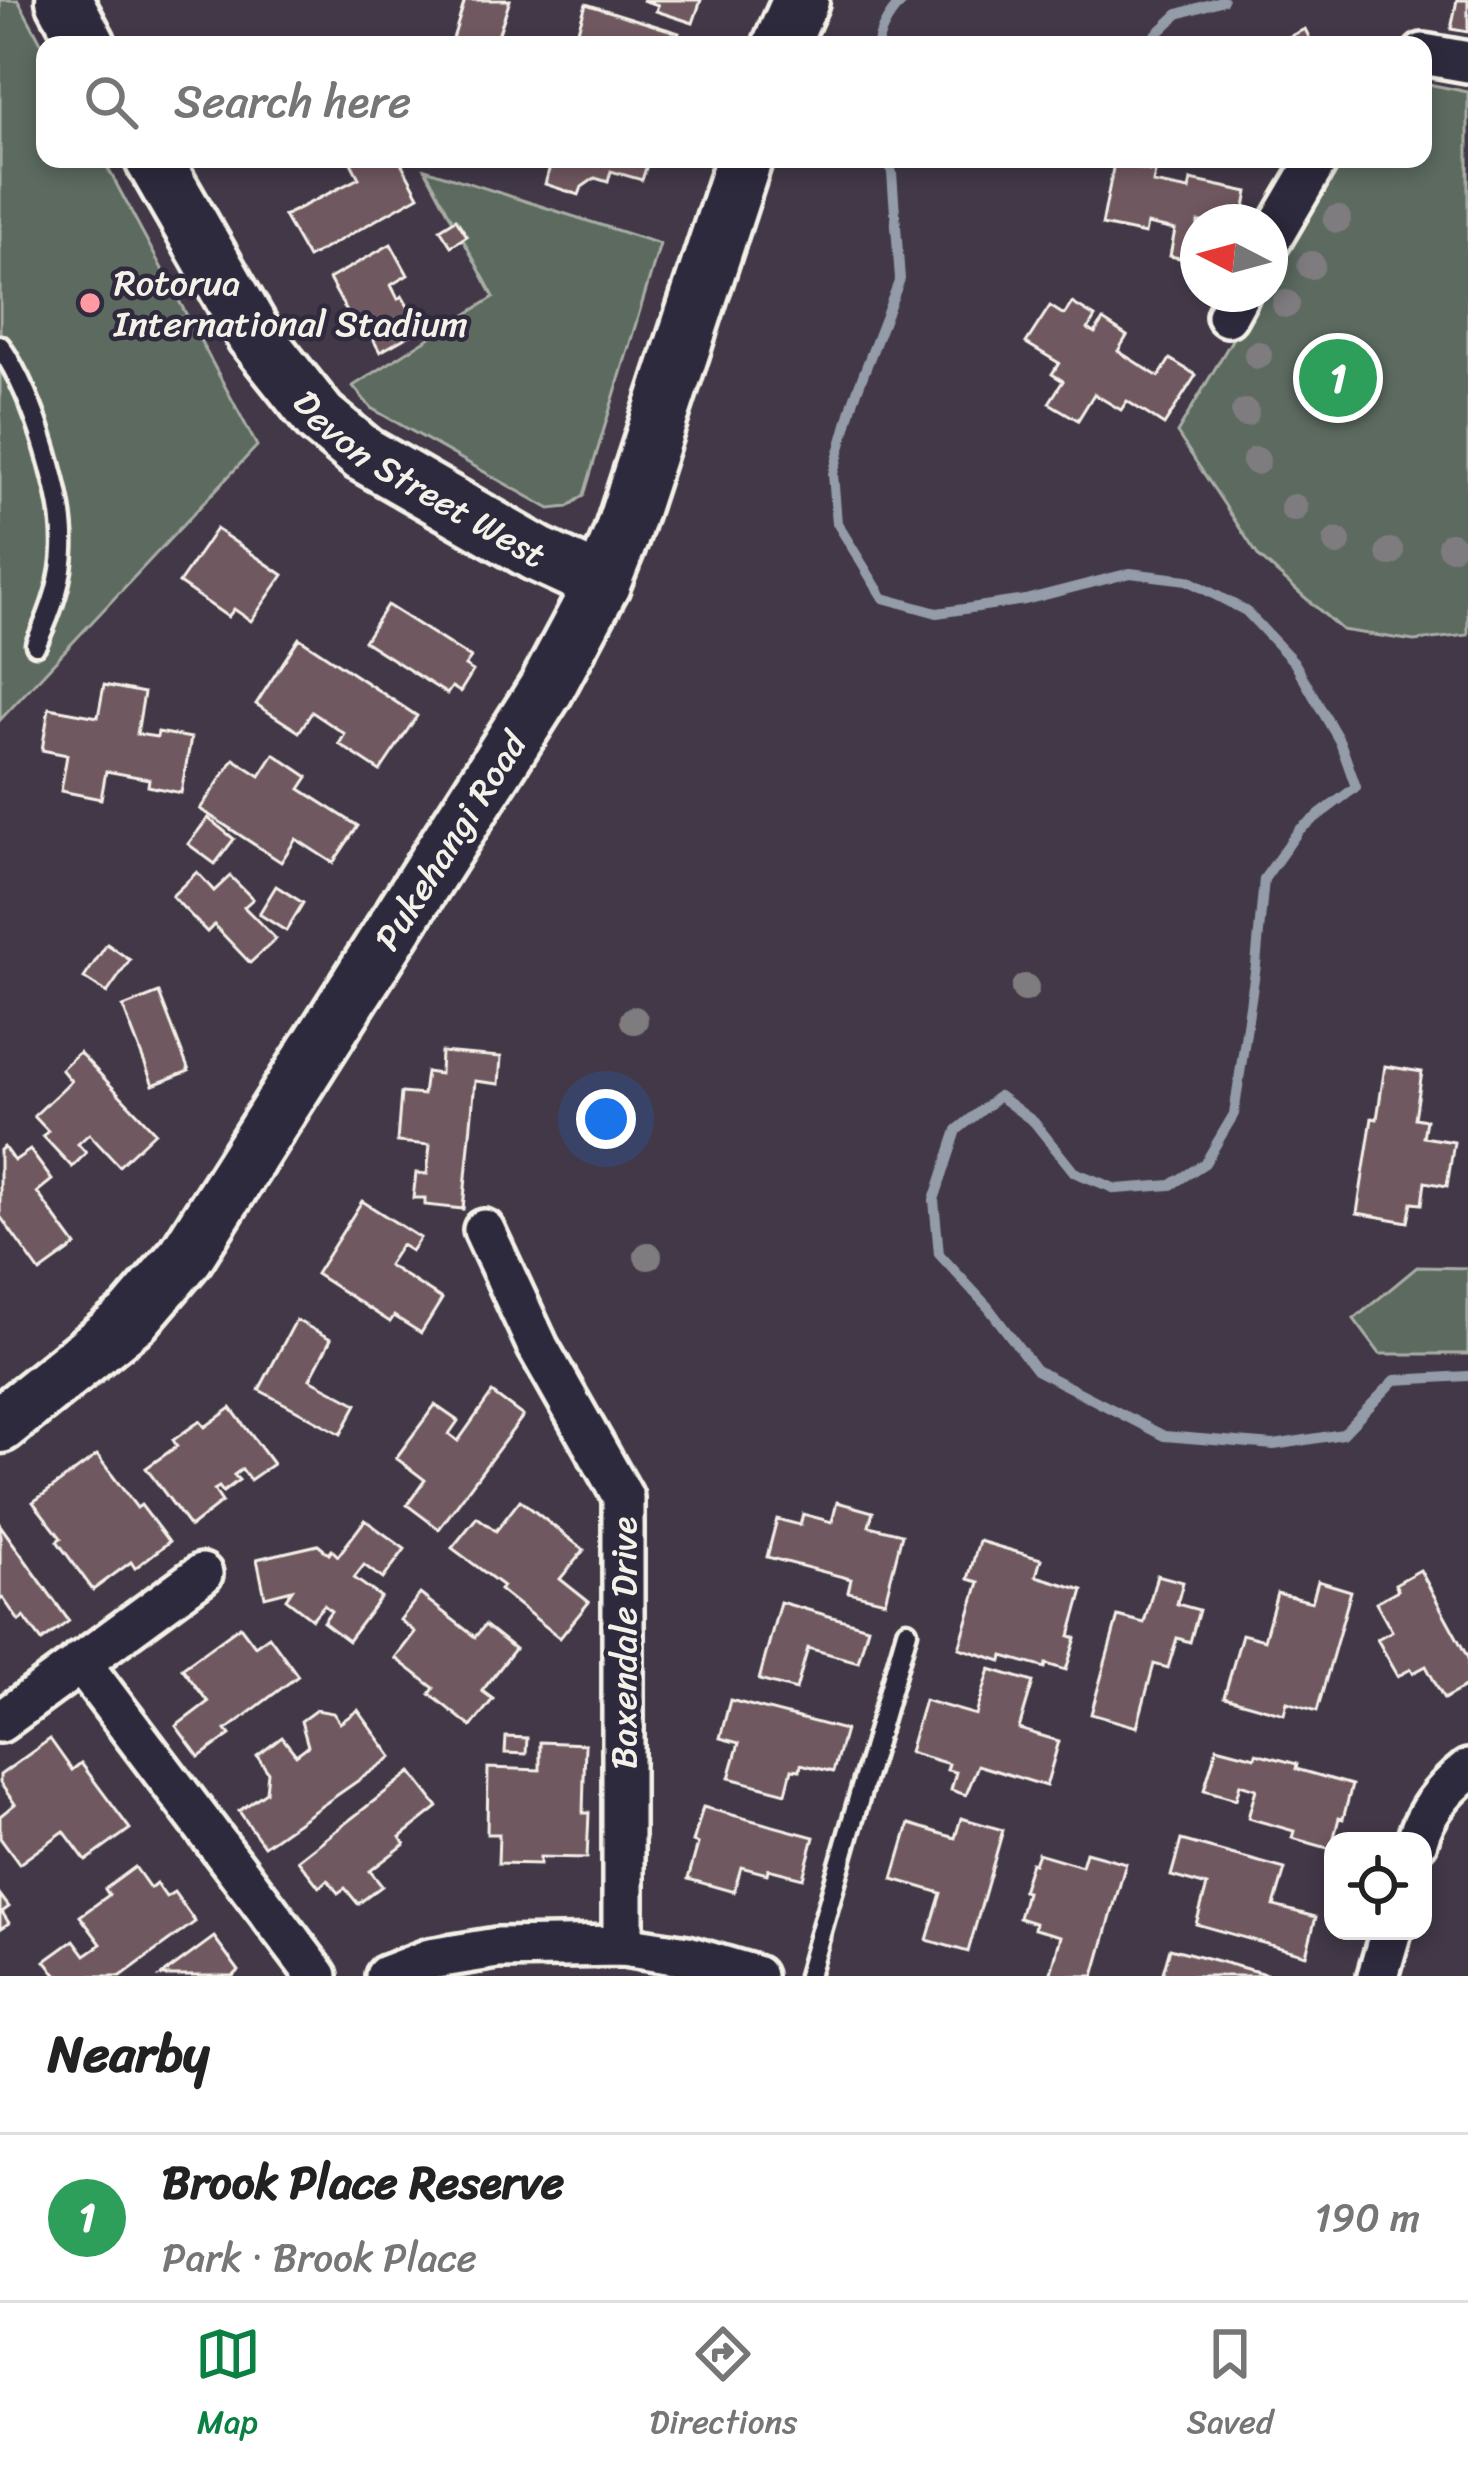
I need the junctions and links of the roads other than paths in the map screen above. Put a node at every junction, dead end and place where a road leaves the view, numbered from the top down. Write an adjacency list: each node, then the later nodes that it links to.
1 (64, 0): 3 (main road)
2 (801, 0): 4 (main road)
3 (83, 36)
4 (785, 36)
5 (1432, 56): 6 (street)
6 (1468, 62)
7 (158, 168): 12 (main road, Devon Street West)
8 (741, 168): 12 (main road, Pukehangi Road)
9 (1313, 168): 10 (street)
10 (1288, 210)
11 (0, 346): 13 (lane)
12 (602, 584): 15 (main road, Pukehangi Road)
13 (36, 644)
14 (484, 1230): 23 (street, Baxendale Drive)
15 (0, 1425)
16 (202, 1574): 18 (street)
17 (907, 1631): 27 (lane)
18 (80, 1662): 19 (street); 24 (street)
19 (0, 1722)
20 (1468, 1770): 21 (street)
21 (1420, 1832)
22 (1388, 1940): 28 (street)
23 (623, 1946): 25 (street); 26 (street)
24 (317, 1976)
25 (386, 1976)
26 (755, 1976)
27 (808, 1976)
28 (1378, 1976)

